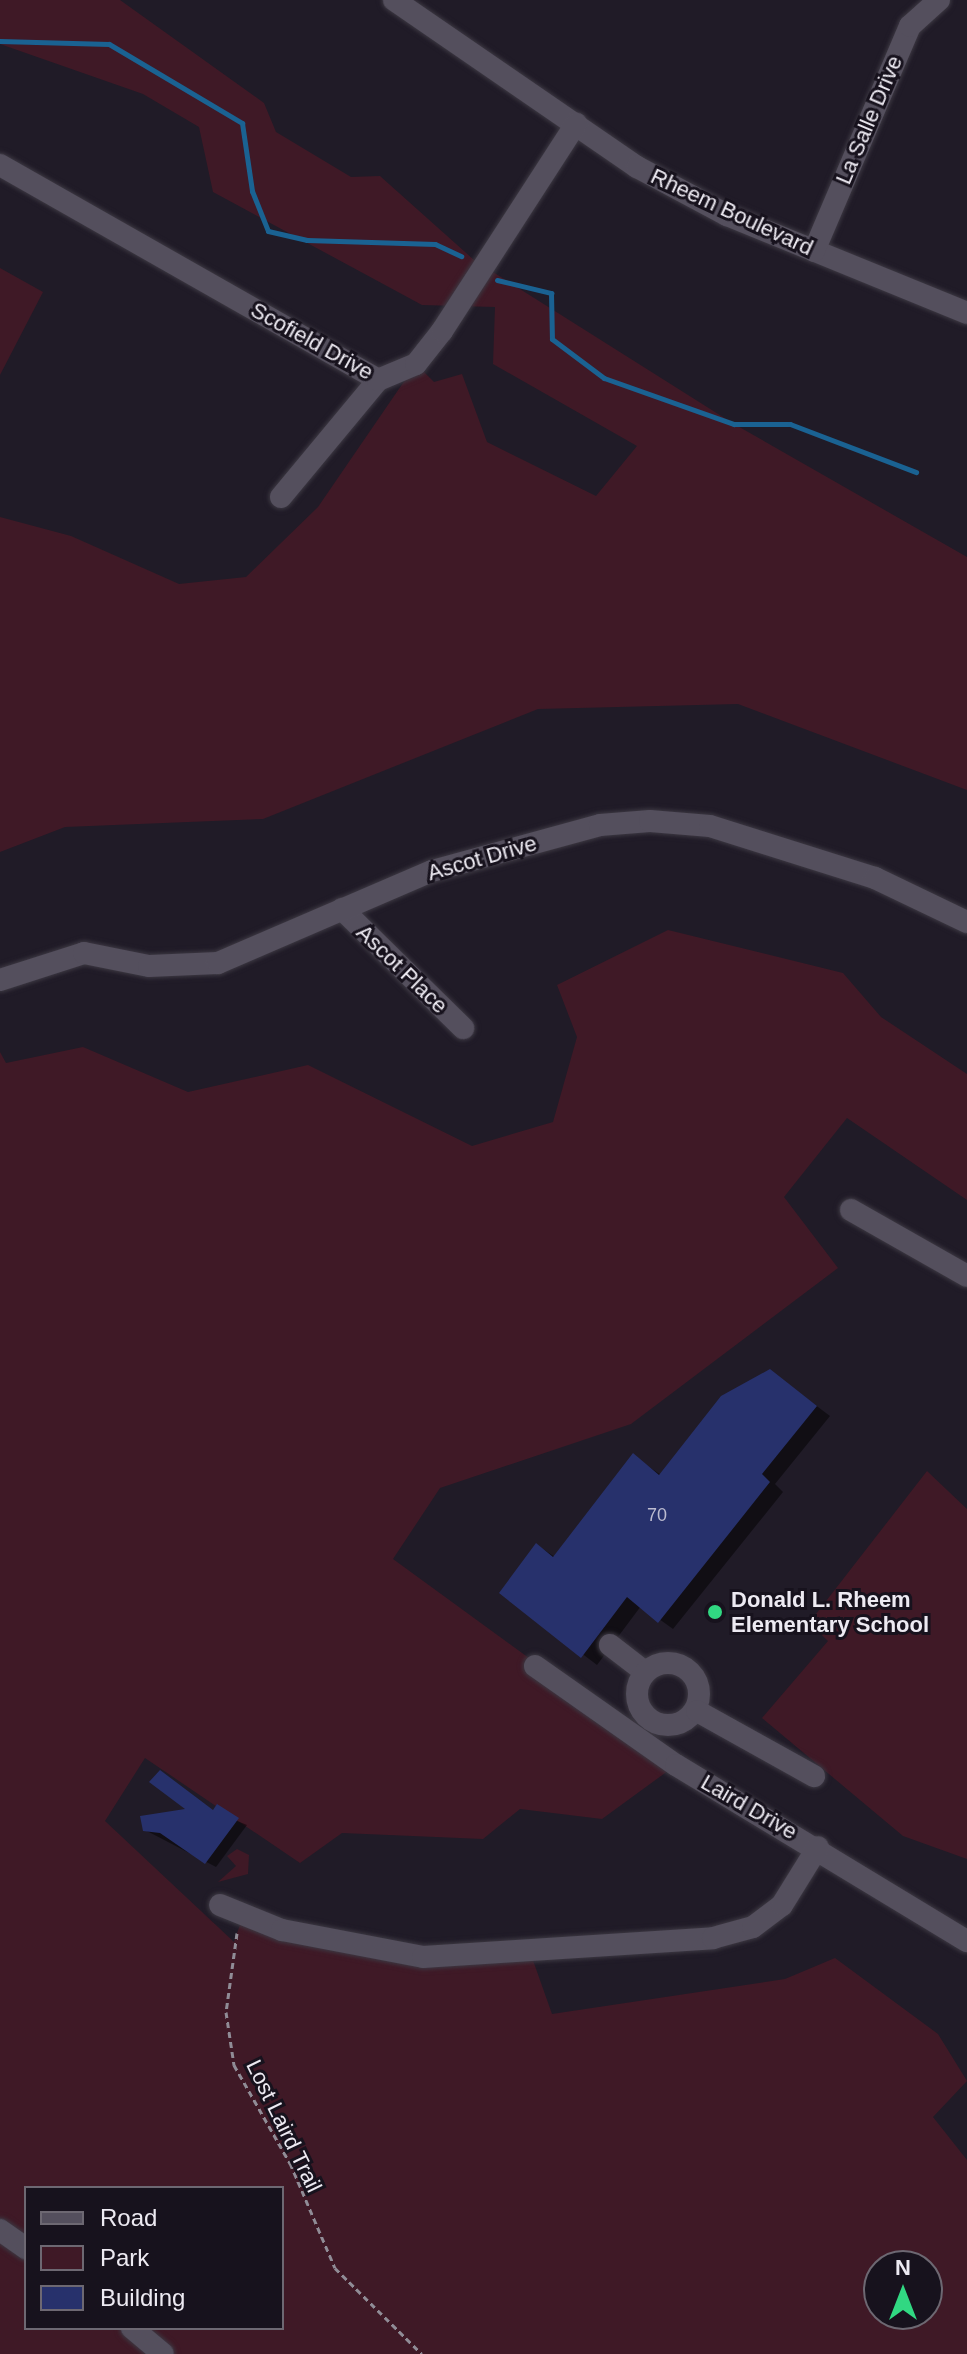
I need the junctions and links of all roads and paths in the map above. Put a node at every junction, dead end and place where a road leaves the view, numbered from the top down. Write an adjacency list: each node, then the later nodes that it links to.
1 (394, 0): 3 (street, Rheem Boulevard)
2 (939, 0): 5 (street, La Salle Drive)
3 (576, 124): 5 (street, Rheem Boulevard); 7 (street, Scofield Drive)
4 (0, 165): 7 (street, Scofield Drive)
5 (814, 251): 6 (street, Rheem Boulevard)
6 (967, 313)
7 (378, 380): 8 (street)
8 (281, 497)
9 (342, 909): 10 (street, Ascot Drive); 11 (street, Ascot Drive); 12 (street, Ascot Place)
10 (967, 922)
11 (0, 980)
12 (463, 1028)
13 (851, 1210): 14 (street)
14 (967, 1276)
15 (610, 1645): 17 (street)
16 (535, 1666): 20 (street, Laird Drive)
17 (645, 1672): 18 (street); 19 (street)
18 (697, 1711): 19 (street); 21 (street)
19 (678, 1726): 20 (street)
20 (676, 1765): 22 (street, Laird Drive)
21 (814, 1776)
22 (818, 1847): 24 (street); 25 (street, Laird Drive)
23 (220, 1905): 24 (street)
24 (242, 1919): 30 (path, Lost Laird Trail)
25 (967, 1941)
26 (0, 2230): 27 (street)
27 (24, 2247)
28 (134, 2330): 29 (street)
29 (163, 2354)
30 (422, 2354)

